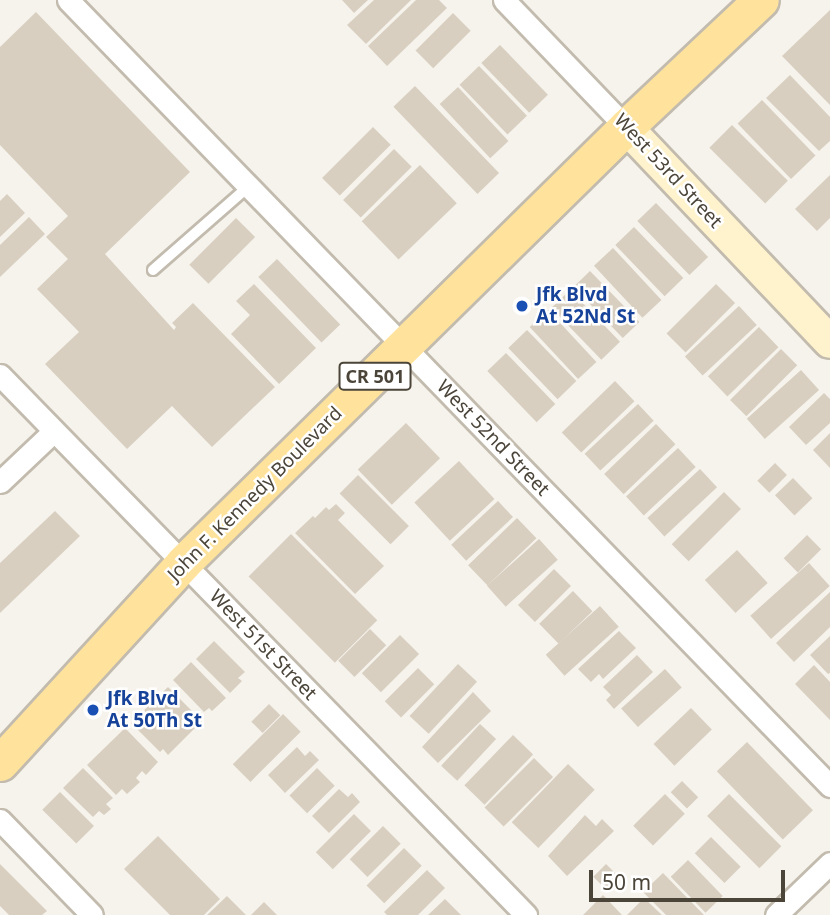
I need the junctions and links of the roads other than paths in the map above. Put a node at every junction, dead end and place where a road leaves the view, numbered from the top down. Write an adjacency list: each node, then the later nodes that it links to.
1 (68, 0): 5 (street, West 52nd Street)
2 (504, 0): 4 (street, West 53rd Street)
3 (761, 0): 4 (main road, John F. Kennedy Boulevard / CR 501)
4 (626, 127): 7 (street, West 53rd Street); 8 (main road, John F. Kennedy Boulevard / CR 501)
5 (248, 186): 6 (lane); 8 (street, West 52nd Street)
6 (153, 270)
7 (830, 342)
8 (405, 348): 12 (main road, John F. Kennedy Boulevard / CR 501); 14 (street, West 52nd Street)
9 (0, 375): 10 (street, West 51st Street)
10 (54, 431): 11 (street); 12 (street, West 51st Street)
11 (0, 482)
12 (183, 564): 13 (main road, John F. Kennedy Boulevard / CR 501); 18 (street, West 51st Street)
13 (0, 763)
14 (830, 786)
15 (0, 820): 17 (street)
16 (830, 863): 19 (street)
17 (92, 915)
18 (526, 915)
19 (776, 915)

